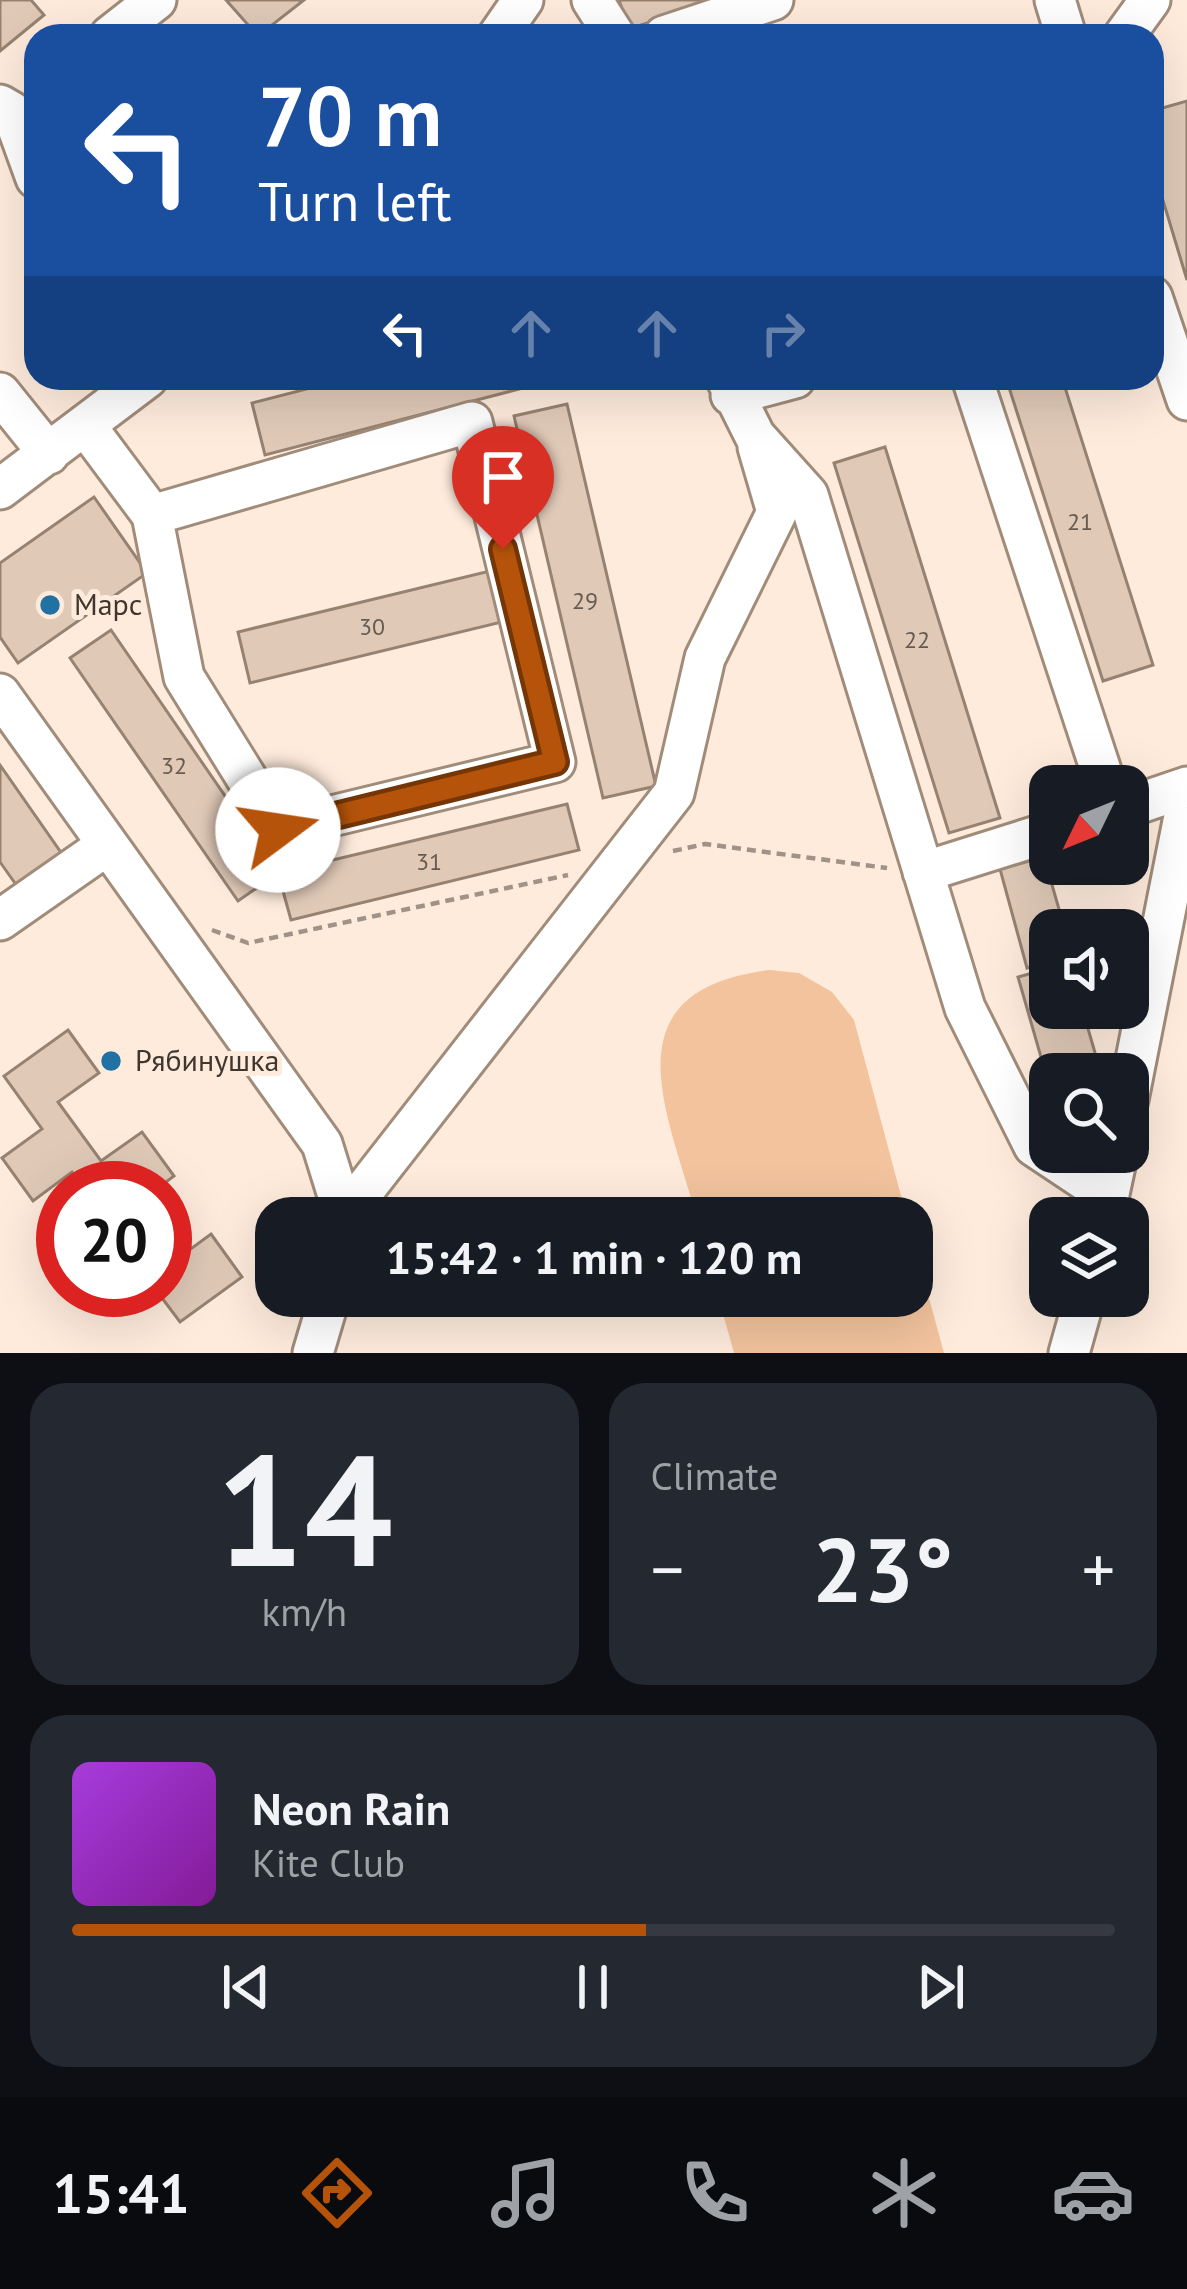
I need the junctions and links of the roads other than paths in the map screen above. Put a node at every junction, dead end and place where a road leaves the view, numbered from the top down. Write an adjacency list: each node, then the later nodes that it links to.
1 (156, 0): 3 (street)
2 (773, 0): 4 (street)
3 (125, 24)
4 (700, 24)
5 (12, 102): 6 (street)
6 (24, 140)
7 (1164, 332): 12 (street)
8 (731, 390): 13 (street)
9 (976, 390): 18 (street)
10 (0, 393): 14 (street)
11 (114, 395): 14 (street); 16 (street)
12 (1187, 400)
13 (755, 436): 24 (street); 28 (street)
14 (49, 454): 15 (street)
15 (0, 489)
16 (152, 515): 16 (street)
17 (0, 694): 23 (street)
18 (1099, 765)
19 (1187, 788): 20 (street)
20 (1149, 800)
21 (1187, 801): 26 (street)
22 (1029, 839): 24 (street)
23 (106, 846): 25 (street); 27 (street)
24 (923, 872): 29 (street)
25 (0, 920)
26 (1137, 1053)
27 (340, 1197)
28 (360, 1197)
29 (1095, 1197)
30 (324, 1317): 32 (street)
31 (1079, 1317): 33 (street)
32 (314, 1353)
33 (1069, 1353)

